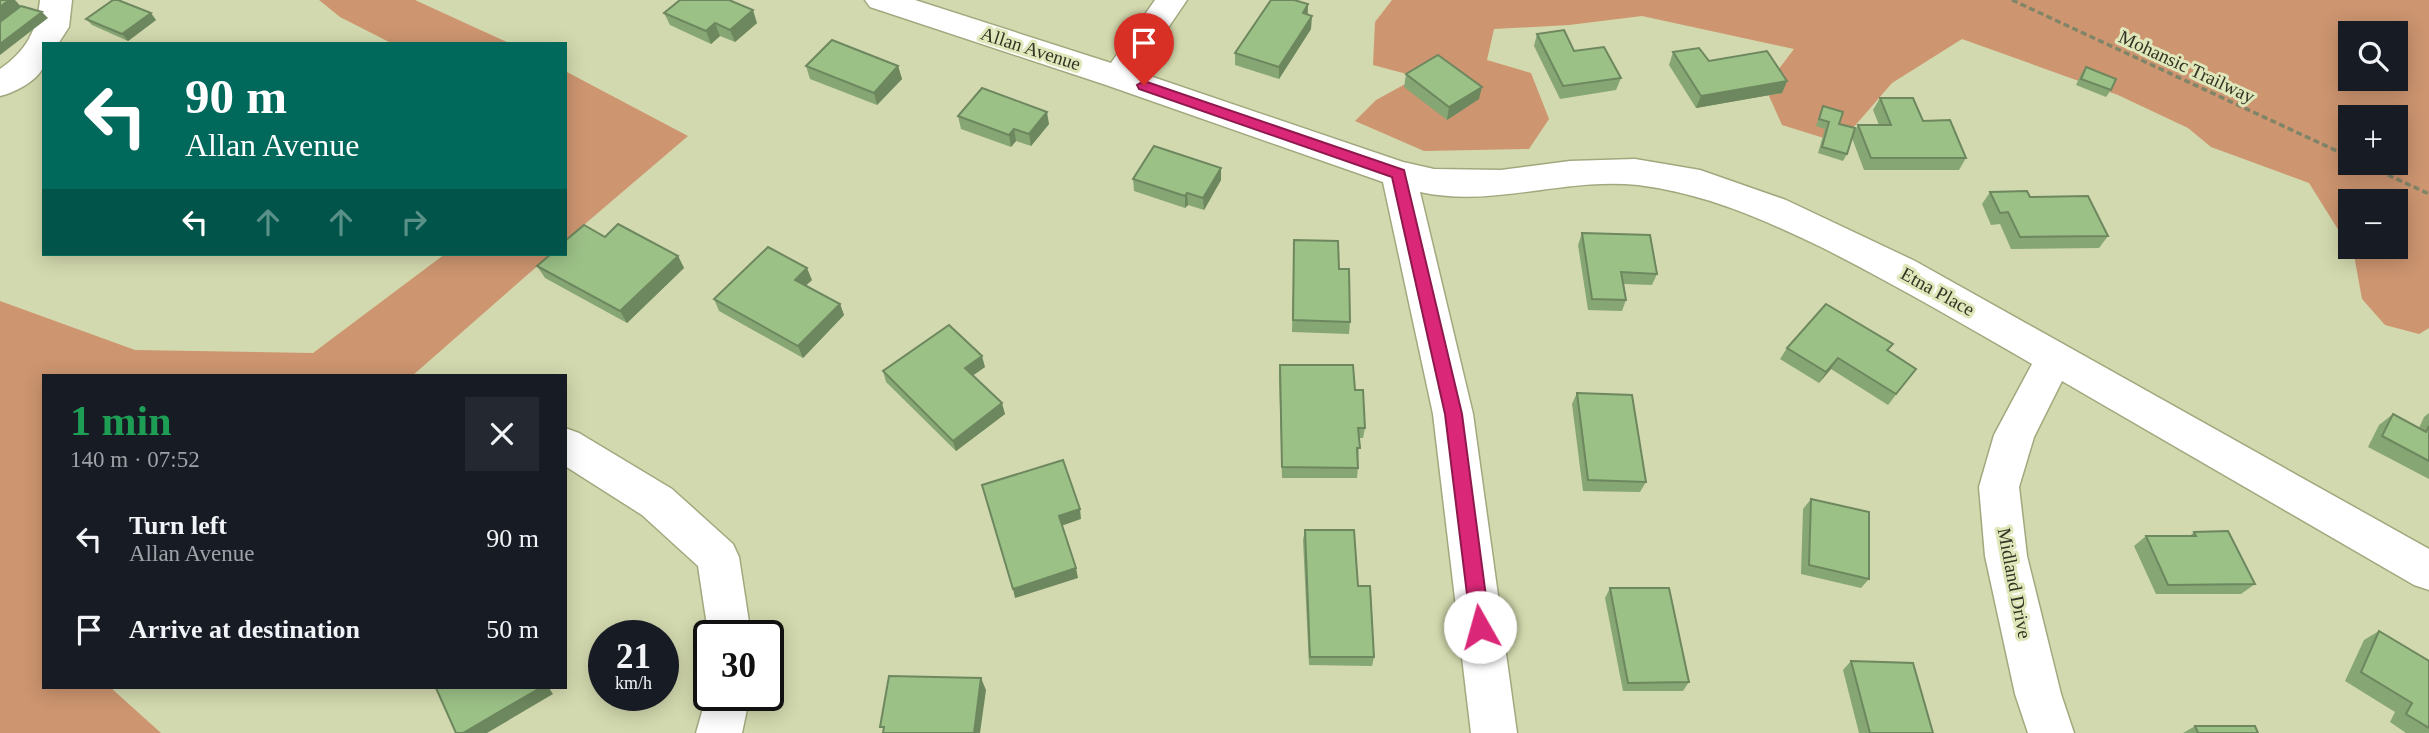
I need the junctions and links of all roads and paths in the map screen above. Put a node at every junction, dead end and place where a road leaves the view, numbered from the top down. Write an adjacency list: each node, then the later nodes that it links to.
1 (57, 0): 5 (street)
2 (881, 0): 7 (street, Allan Avenue)
3 (1171, 0): 7 (street)
4 (2012, 0): 9 (path, Mohansic Trailway)
5 (43, 42)
6 (42, 44): 8 (street)
7 (1118, 77): 10 (street, Allan Avenue)
8 (0, 85)
9 (2338, 151)
10 (1399, 174): 13 (street, Etna Place); 19 (street)
11 (2388, 175): 12 (path)
12 (2429, 194)
13 (2055, 358): 15 (street, Etna Place); 20 (street, Midland Drive)
14 (567, 446): 16 (street)
15 (2429, 571)
16 (727, 620)
17 (724, 711): 18 (street)
18 (719, 733)
19 (1494, 733)
20 (2051, 733)

